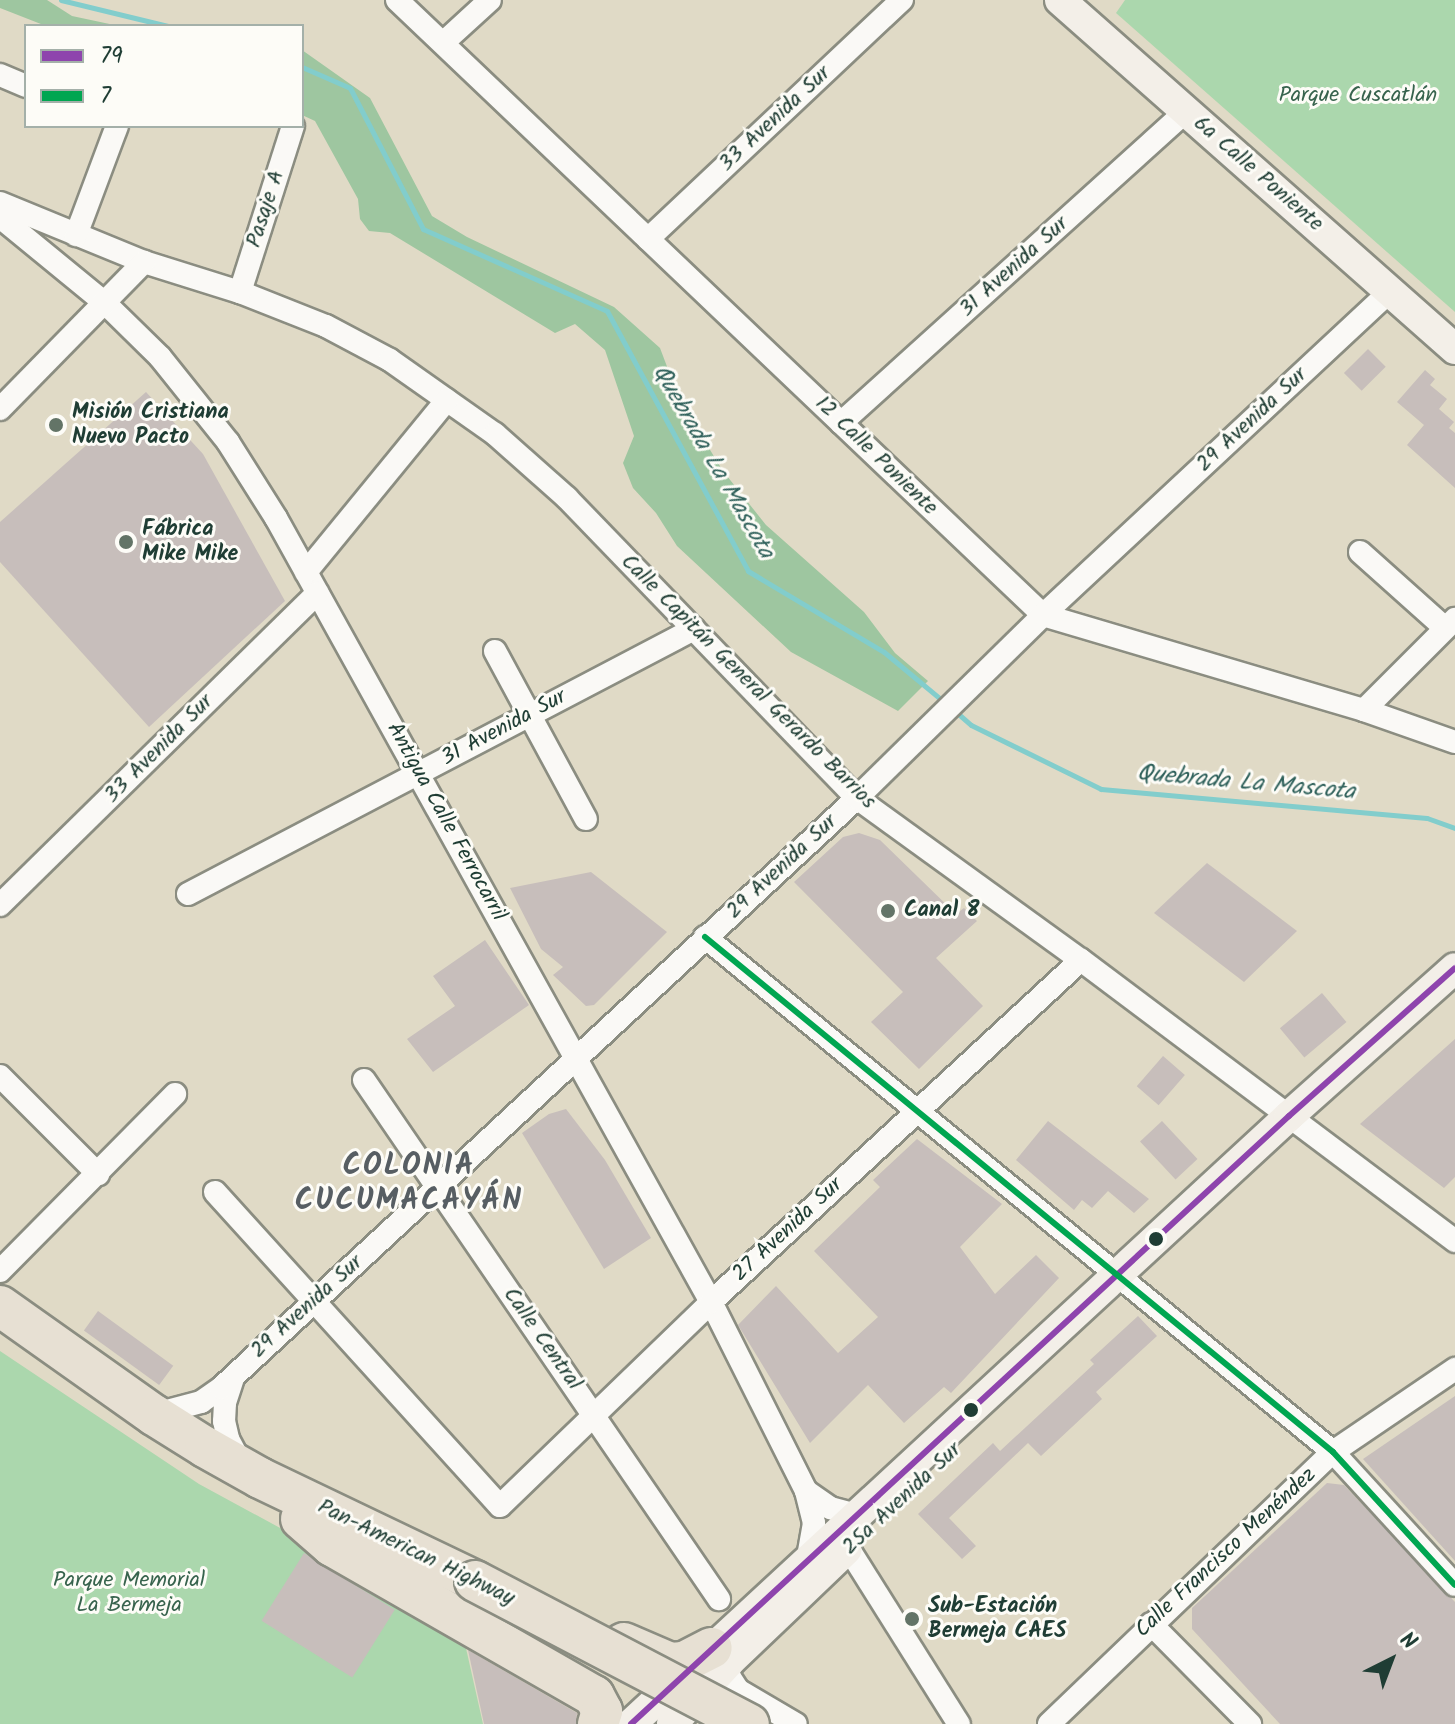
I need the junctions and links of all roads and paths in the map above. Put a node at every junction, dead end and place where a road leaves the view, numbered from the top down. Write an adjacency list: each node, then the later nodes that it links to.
1 (397, 0): 5 (street, 12 Calle Poniente)
2 (490, 0): 5 (street)
3 (902, 0): 14 (street, 33 Avenida Sur)
4 (1060, 0): 8 (street, 6a Calle Poniente)
5 (444, 42): 14 (street, 12 Calle Poniente)
6 (0, 75): 7 (street)
7 (24, 85)
8 (1186, 111): 16 (street, 6a Calle Poniente); 22 (street, 31 Avenida Sur)
9 (116, 128): 13 (street)
10 (292, 128): 17 (street, Pasaje A)
11 (0, 203): 13 (street, Calle Capitán General Gerardo Barrios)
12 (0, 217): 18 (street, Antigua Calle Ferrocarril)
13 (76, 235): 15 (street, Calle Capitán General Gerardo Barrios)
14 (648, 239): 22 (street, 12 Calle Poniente)
15 (144, 262): 17 (street, Calle Capitán General Gerardo Barrios); 18 (street)
16 (1390, 291): 19 (street, 6a Calle Poniente); 26 (street, 29 Avenida Sur)
17 (240, 292): 20 (street, Calle Capitán General Gerardo Barrios)
18 (105, 303): 21 (street); 24 (street, Antigua Calle Ferrocarril)
19 (1455, 349)
20 (447, 400): 24 (street); 28 (street, Calle Capitán General Gerardo Barrios)
21 (0, 409)
22 (841, 423): 26 (street, 12 Calle Poniente)
23 (1360, 552): 27 (street)
24 (306, 572): 25 (street, Antigua Calle Ferrocarril)
25 (318, 593): 33 (street, Antigua Calle Ferrocarril); 36 (street, 33 Avenida Sur)
26 (1043, 615): 30 (street, 12 Calle Poniente); 34 (street, 29 Avenida Sur)
27 (1450, 624): 30 (street)
28 (694, 629): 31 (street, 31 Avenida Sur); 34 (street, Calle Capitán General Gerardo Barrios)
29 (495, 651): 31 (street)
30 (1364, 710): 32 (street, 12 Calle Poniente)
31 (530, 714): 33 (street, 31 Avenida Sur); 35 (street)
32 (1455, 742)
33 (420, 772): 37 (street, 31 Avenida Sur); 42 (street, Antigua Calle Ferrocarril)
34 (857, 798): 38 (street, 29 Avenida Sur); 39 (street, Calle Capitán General Gerardo Barrios)
35 (586, 819)
36 (4, 892)
37 (188, 894)
38 (705, 937): 42 (street, 29 Avenida Sur); 46 (street)
39 (1081, 960): 46 (street, 27 Avenida Sur); 47 (street, Calle Capitán General Gerardo Barrios)
40 (1455, 968): 47 (street, 25a Avenida Sur)
41 (1455, 986): 47 (street, 25a Avenida Sur)
42 (575, 1056): 49 (street, 29 Avenida Sur); 55 (street, Antigua Calle Ferrocarril)
43 (0, 1076): 48 (street)
44 (364, 1080): 49 (street, Calle Central)
45 (175, 1094): 48 (street)
46 (919, 1109): 53 (street); 55 (street, 27 Avenida Sur)
47 (1295, 1120): 51 (street, Calle Capitán General Gerardo Barrios); 53 (street, 25a Avenida Sur)
48 (98, 1174): 52 (street)
49 (436, 1189): 54 (street, 29 Avenida Sur); 60 (street, Calle Central)
50 (215, 1192): 54 (street)
51 (1455, 1241)
52 (0, 1271)
53 (1126, 1279): 62 (street); 66 (street, 25a Avenida Sur); 67 (street, 25a Avenida Sur)
54 (314, 1300): 59 (street, 29 Avenida Sur); 60 (street, 27 Avenida Sur)
55 (711, 1302): 60 (street, 27 Avenida Sur); 64 (street, Antigua Calle Ferrocarril)
56 (5, 1317): 58 (highway, Pan-American Highway)
57 (1455, 1369): 62 (street, Calle Francisco Menéndez)
58 (91, 1370): 61 (highway, Pan-American Highway); 65 (highway, Pan-American Highway)
59 (237, 1370): 61 (street, 29 Avenida Sur); 63 (street, 29 Avenida Sur)
60 (595, 1413): 71 (street, Calle Central)
61 (154, 1415): 63 (highway, Pan-American Highway)
62 (1333, 1452): 69 (street); 72 (street, Calle Francisco Menéndez)
63 (246, 1470): 65 (highway, Pan-American Highway)
64 (806, 1491): 66 (street); 68 (street, Antigua Calle Ferrocarril)
65 (302, 1508): 70 (highway, Pan-American Highway); 73 (highway); 75 (highway)
66 (857, 1515): 68 (street, 25a Avenida Sur)
67 (848, 1548): 74 (street, 25a Avenida Sur); 83 (street)
68 (808, 1557): 74 (street, 25a Avenida Sur)
69 (1455, 1585)
70 (470, 1590): 76 (highway, Pan-American Highway, bridge); 80 (highway, Pan-American Highway)
71 (719, 1599)
72 (1151, 1624): 84 (street, Calle Francisco Menéndez); 85 (street)
73 (596, 1629): 74 (highway); 75 (highway)
74 (721, 1655): 76 (street); 78 (street, 25a Avenida Sur); 79 (street, 25a Avenida Sur)
75 (561, 1676): 77 (highway)
76 (751, 1712): 81 (highway); 82 (street)
77 (598, 1724)
78 (631, 1724)
79 (672, 1724)
80 (703, 1724)
81 (710, 1724)
82 (796, 1724)
83 (959, 1724)
84 (1049, 1724)
85 (1250, 1724)

